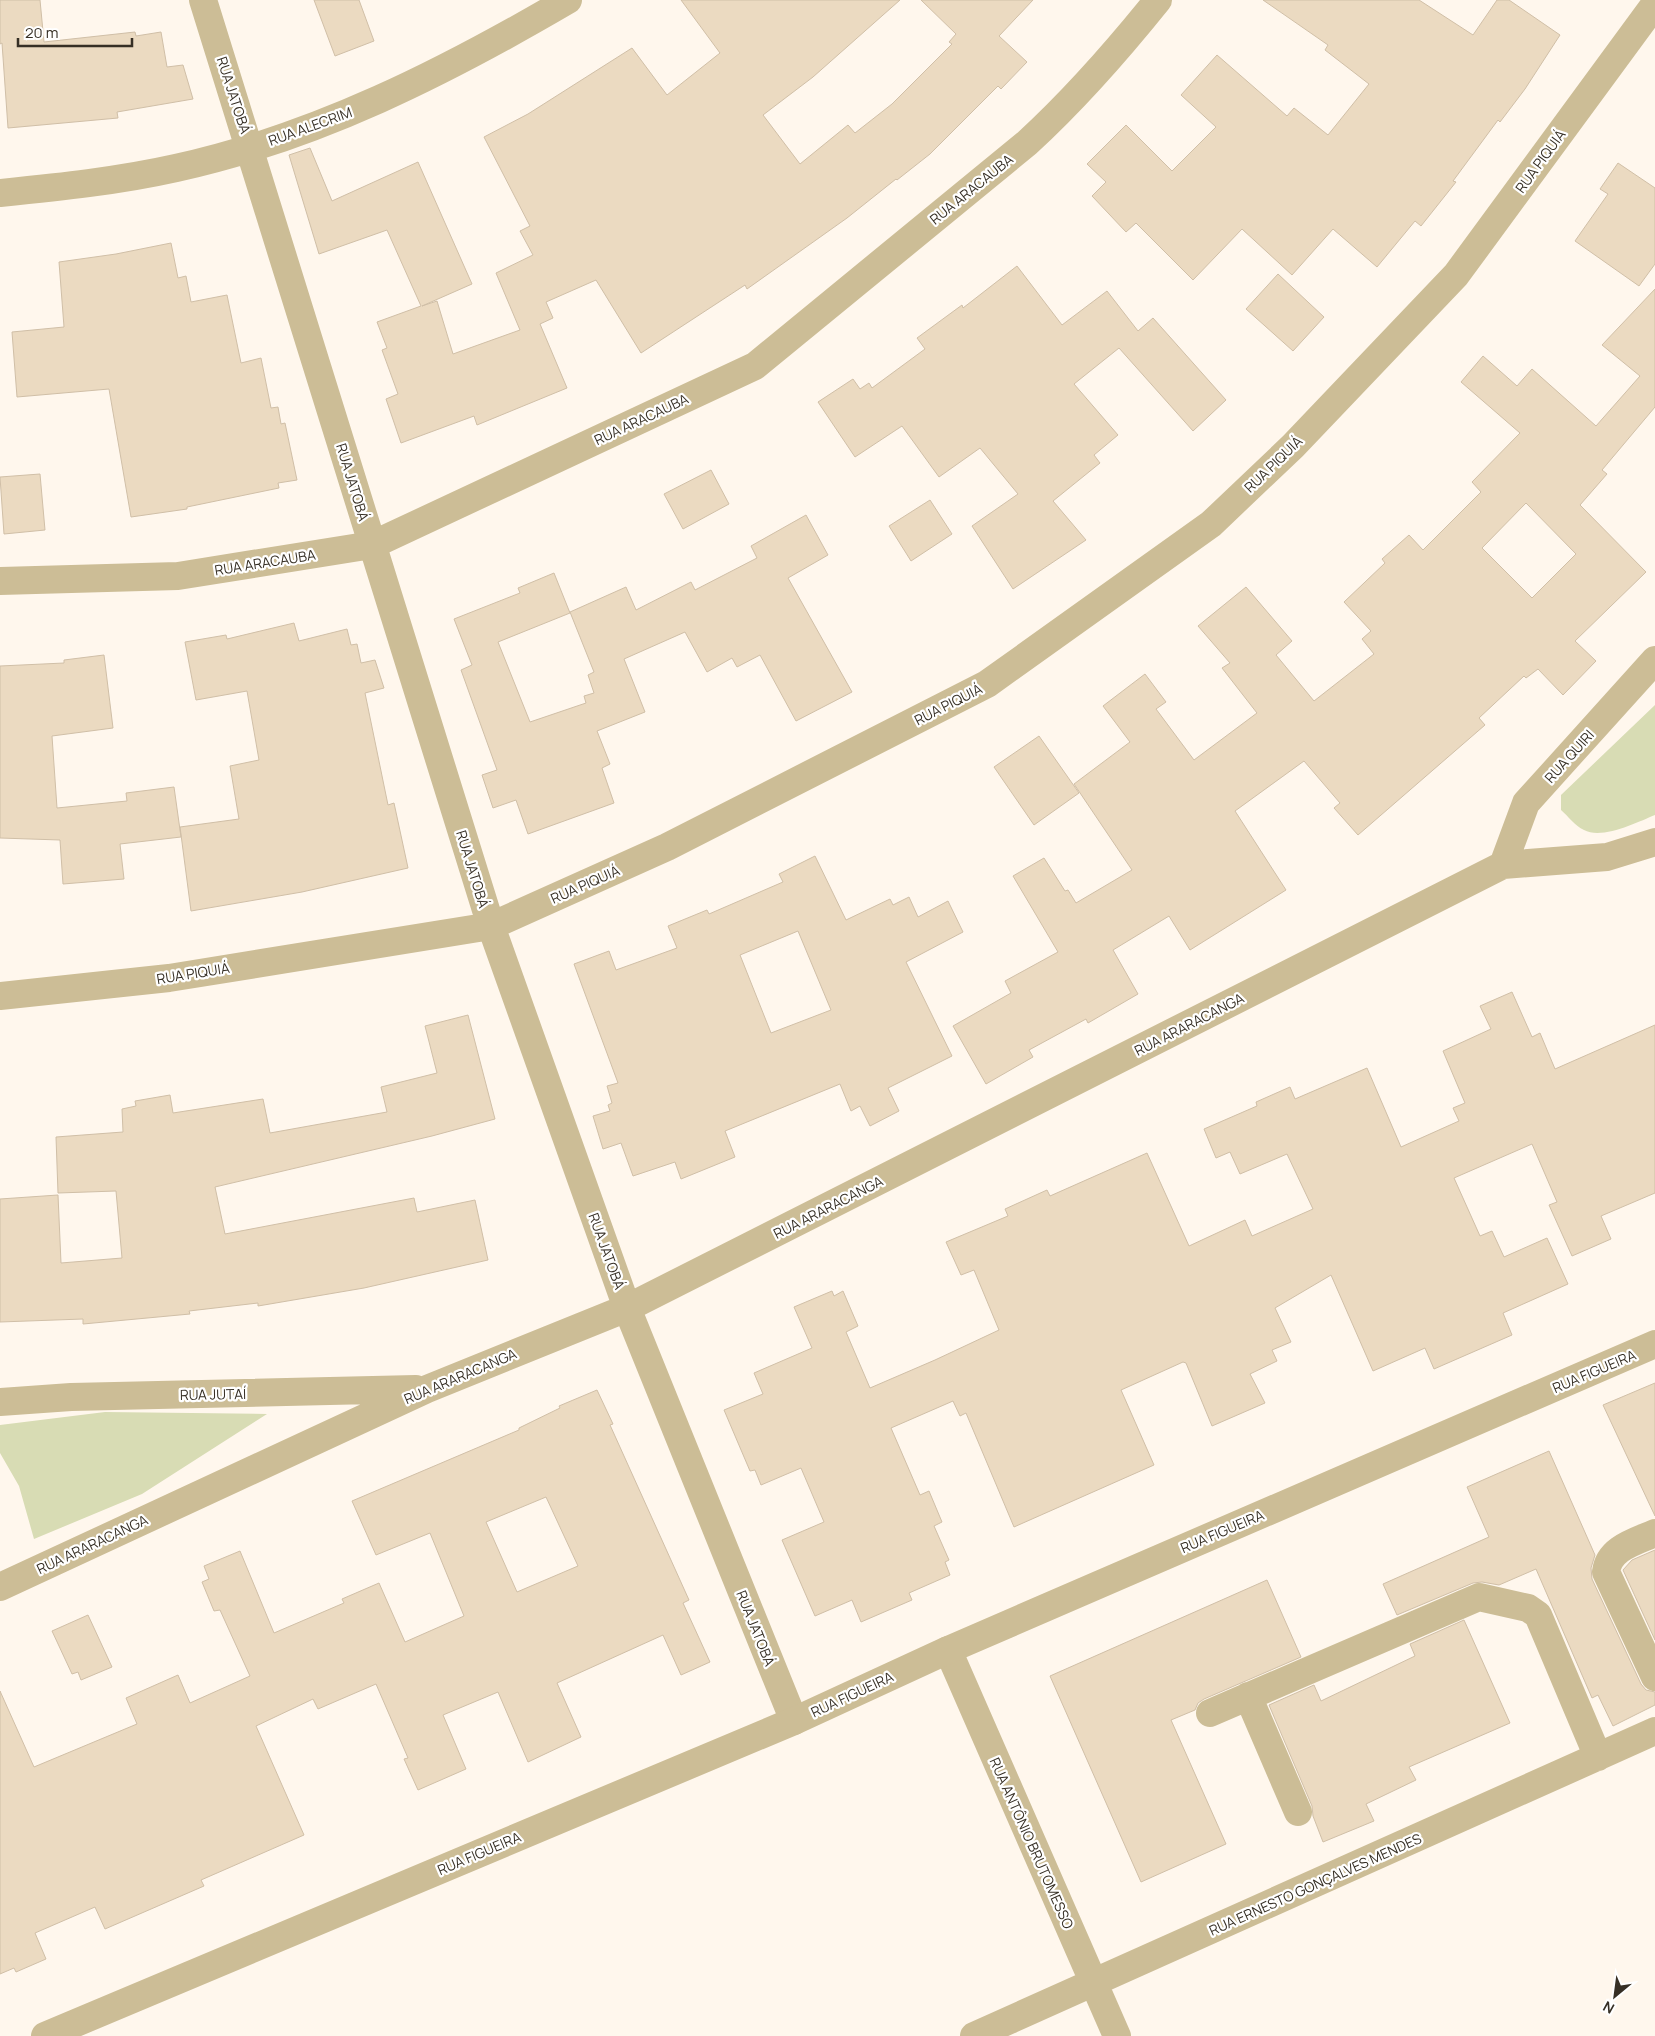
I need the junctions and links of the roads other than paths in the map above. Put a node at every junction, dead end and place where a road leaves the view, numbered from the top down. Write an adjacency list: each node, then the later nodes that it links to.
1 (203, 0): 5 (street, RUA JATOBÁ)
2 (568, 0): 5 (street, RUA ALECRIM)
3 (1158, 0): 7 (street, RUA ARACAUBA)
4 (1655, 4): 12 (street, RUA PIQUIÁ)
5 (250, 148): 6 (street, RUA ALECRIM); 7 (street, RUA JATOBÁ)
6 (0, 192)
7 (372, 546): 8 (street, RUA ARACAUBA); 12 (street, RUA JATOBÁ)
8 (0, 581)
9 (1655, 660): 11 (street, RUA QUIRI)
10 (1655, 842): 11 (street, RUA ARARACANGA)
11 (1503, 865): 14 (street, RUA ARARACANGA)
12 (491, 926): 13 (street, RUA PIQUIÁ); 14 (street, RUA JATOBÁ)
13 (0, 996)
14 (627, 1308): 16 (street, RUA ARARACANGA); 24 (street, RUA JATOBÁ)
15 (1655, 1344): 20 (street, RUA FIGUEIRA)
16 (427, 1389): 17 (street, RUA JUTAÍ); 19 (street, RUA ARARACANGA)
17 (0, 1402)
18 (1655, 1533): 21 (street)
19 (0, 1587)
20 (948, 1650): 24 (street, RUA FIGUEIRA); 28 (street, RUA ANTÔNIO BRUTOMESSO)
21 (1655, 1677)
22 (1248, 1696): 23 (street); 26 (street); 27 (street)
23 (1210, 1713)
24 (794, 1720): 29 (street, RUA FIGUEIRA)
25 (1655, 1731): 26 (street, RUA ERNESTO GONÇALVES MENDES)
26 (1598, 1757): 28 (street, RUA ERNESTO GONÇALVES MENDES)
27 (1298, 1812)
28 (1094, 1983): 30 (street, RUA ERNESTO GONÇALVES MENDES); 31 (street, RUA ANTÔNIO BRUTOMESSO)
29 (45, 2036)
30 (974, 2036)
31 (1117, 2036)

